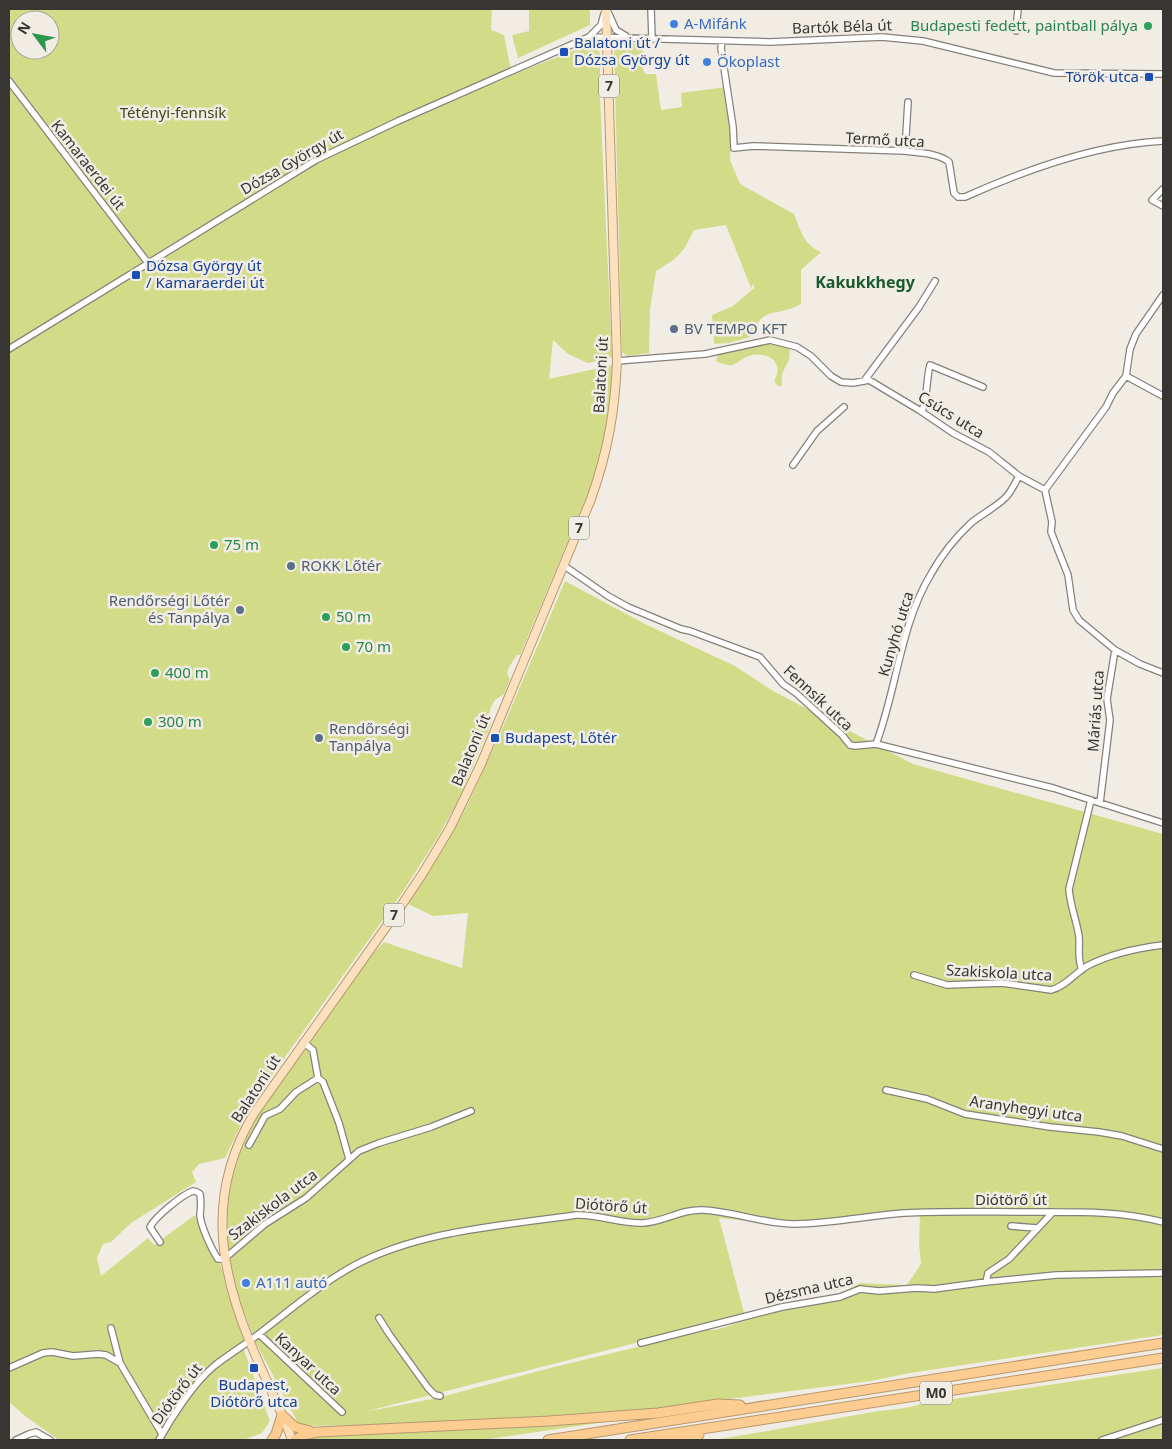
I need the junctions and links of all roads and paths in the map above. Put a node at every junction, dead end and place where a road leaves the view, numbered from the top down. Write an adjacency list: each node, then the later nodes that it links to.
1 (606, 9): 5 (street); 6 (main road, Balatoni út / 7); 7 (street)
2 (651, 9): 8 (street)
3 (1018, 9): 4 (street)
4 (1016, 30)
5 (590, 37): 6 (street, Dózsa György út); 17 (street, Dózsa György út)
6 (607, 37): 7 (street, Bartók Béla út); 21 (main road, Balatoni út / 7)
7 (628, 38): 8 (street, Bartók Béla út)
8 (652, 38): 9 (street, Bartók Béla út)
9 (722, 42): 10 (street, Bartók Béla út); 14 (street, Termő utca)
10 (1163, 74)
11 (9, 81): 17 (street, Kamaraerdei út)
12 (908, 102): 14 (street)
13 (1163, 141): 14 (street, Termő utca)
14 (905, 152)
15 (1163, 189): 16 (street)
16 (1163, 206)
17 (148, 263): 20 (street, Dózsa György út)
18 (935, 281): 23 (street)
19 (1163, 295): 22 (street)
20 (9, 349)
21 (617, 361): 23 (street, Csúcs utca); 31 (main road, Balatoni út / 7)
22 (1126, 376): 25 (street); 30 (street)
23 (864, 380): 27 (street, Csúcs utca)
24 (983, 387): 27 (street)
25 (1163, 396)
26 (844, 407): 28 (street)
27 (922, 412): 29 (street, Csúcs utca)
28 (792, 465)
29 (1019, 476): 30 (street, Csúcs utca); 34 (street, Kunyhó utca)
30 (1044, 490): 32 (street)
31 (563, 565): 34 (street, Fennsík utca); 41 (main road, Balatoni út / 7)
32 (1114, 650): 33 (street); 36 (street, Máriás utca)
33 (1163, 673)
34 (876, 744): 35 (street, Fennsík utca)
35 (1091, 800): 36 (street, Fennsík utca); 39 (street)
36 (1100, 803): 37 (street, Fennsík utca)
37 (1163, 823)
38 (1163, 945): 39 (street, Szakiskola utca)
39 (1082, 970): 40 (street, Szakiskola utca)
40 (914, 975)
41 (303, 1042): 42 (street); 53 (main road, Balatoni út / 7)
42 (318, 1078): 45 (street); 47 (street)
43 (886, 1090): 46 (street, Aranyhegyi utca)
44 (471, 1110): 47 (street, Szakiskola utca)
45 (249, 1145)
46 (1163, 1149)
47 (349, 1159): 53 (street, Szakiskola utca)
48 (1053, 1212): 49 (street, Diótörő út); 51 (street); 58 (street, Diótörő út)
49 (1163, 1222)
50 (1010, 1226): 51 (street)
51 (1037, 1228): 55 (street)
52 (160, 1242): 53 (street)
53 (224, 1259): 59 (main road, Balatoni út / 7)
54 (1163, 1274): 55 (street, Dézsma utca)
55 (986, 1282): 61 (street, Dézsma utca)
56 (379, 1318): 65 (street)
57 (111, 1328): 63 (street)
58 (259, 1334): 59 (street, Diótörő út); 67 (street, Kanyar utca)
59 (249, 1341): 68 (main road, Balatoni út / 7); 72 (street, Diótörő út)
60 (1163, 1342): 66 (highway, M0)
61 (641, 1343)
62 (1163, 1358): 70 (highway, M0)
63 (120, 1363): 64 (street); 72 (street)
64 (9, 1368)
65 (440, 1396)
66 (760, 1405): 71 (highway); 80 (highway, M0)
67 (342, 1412)
68 (282, 1415): 71 (highway); 77 (highway); 78 (main road, Balatoni út / 7)
69 (1163, 1420): 83 (street)
70 (718, 1426): 81 (highway, M0); 82 (highway)
71 (318, 1432): 79 (highway)
72 (162, 1434): 76 (street, Diótörő út)
73 (30, 1437): 74 (street); 75 (street)
74 (16, 1440)
75 (50, 1440)
76 (158, 1440)
77 (272, 1440)
78 (292, 1440)
79 (296, 1440)
80 (548, 1440)
81 (630, 1440)
82 (674, 1440)
83 (1102, 1440)

